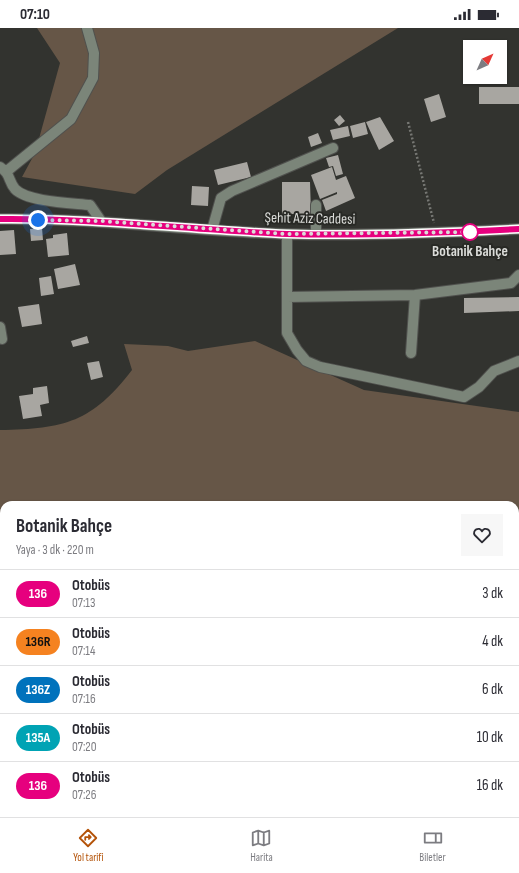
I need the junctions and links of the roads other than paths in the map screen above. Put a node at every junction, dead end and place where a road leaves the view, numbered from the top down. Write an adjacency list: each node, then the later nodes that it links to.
1 (87, 28): 3 (street)
2 (333, 148): 8 (street)
3 (4, 169): 6 (street)
4 (316, 205): 10 (street)
5 (0, 219): 6 (street, Şehit Aziz Caddesi)
6 (101, 221): 8 (street, Şehit Aziz Caddesi)
7 (519, 229): 10 (street, Şehit Aziz Caddesi)
8 (212, 230): 9 (street, Şehit Aziz Caddesi)
9 (287, 234): 10 (street, Şehit Aziz Caddesi); 13 (street)
10 (316, 234)
11 (519, 275): 12 (street)
12 (415, 295): 13 (street); 16 (street)
13 (287, 297): 17 (street)
14 (0, 327): 15 (street)
15 (2, 339)
16 (411, 353)
17 (519, 361)

